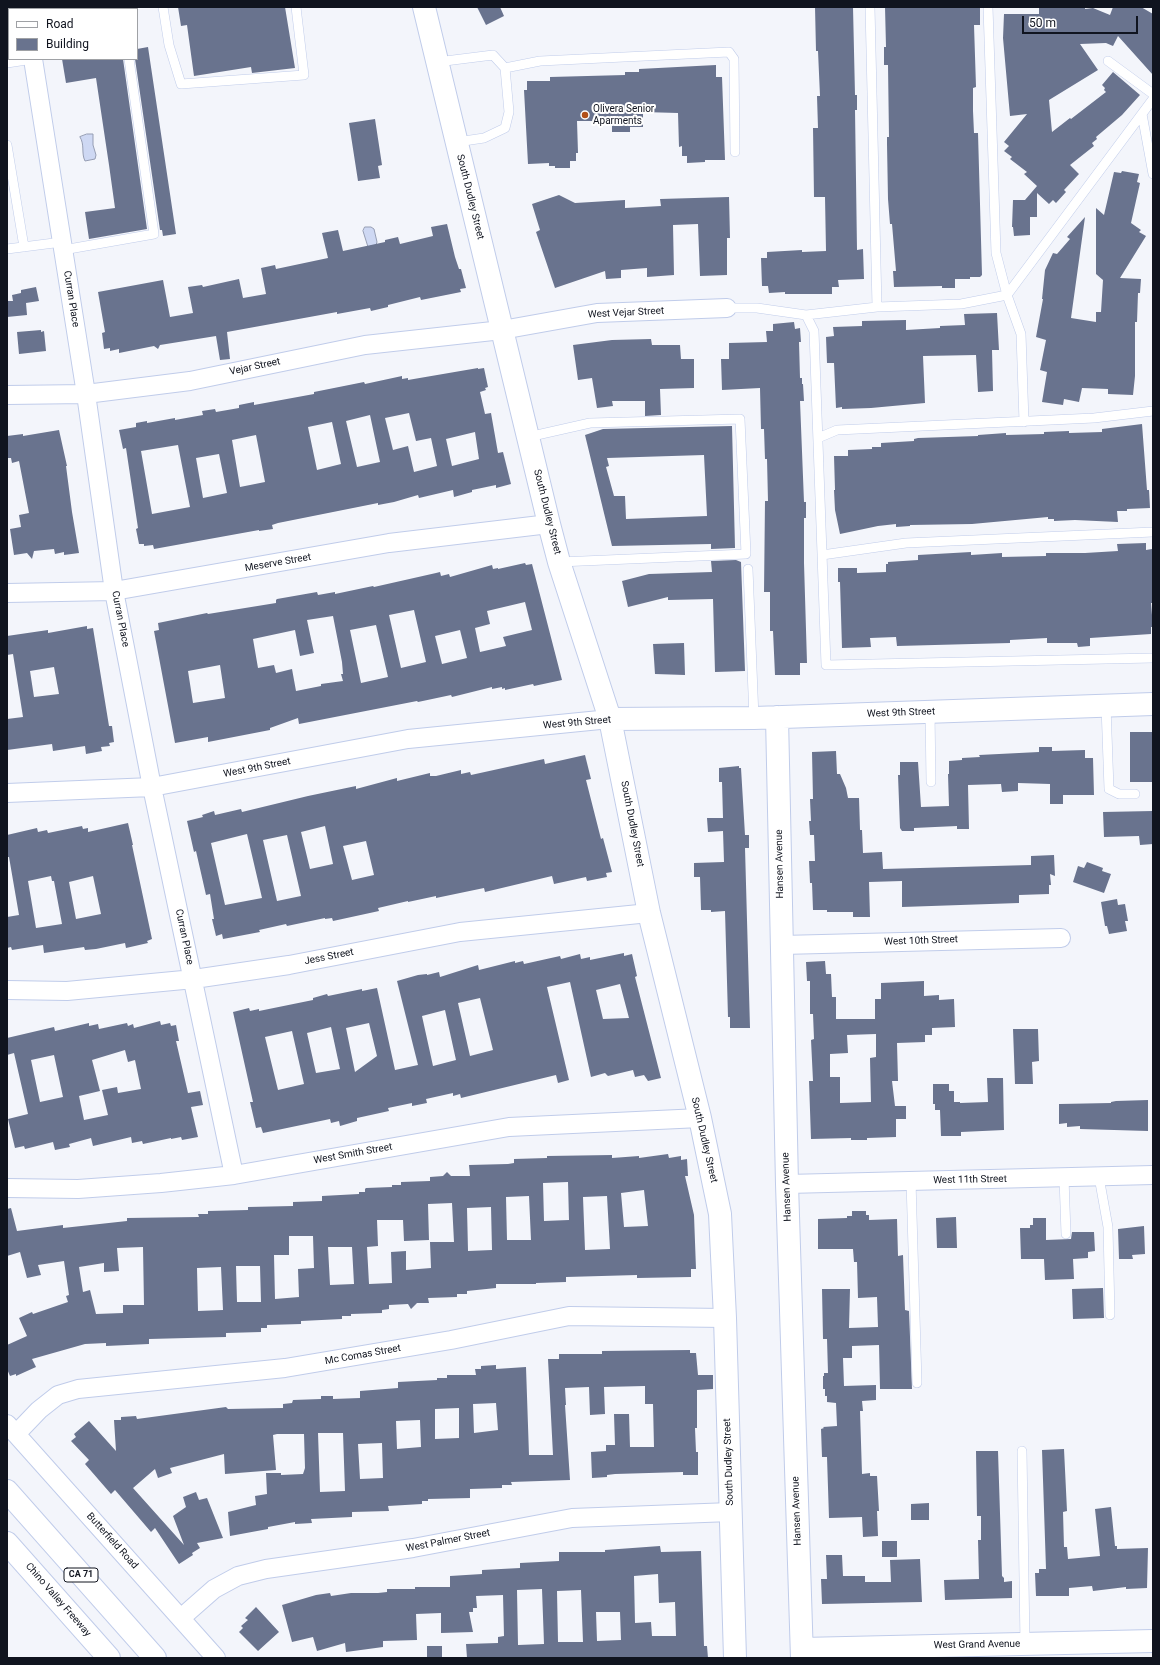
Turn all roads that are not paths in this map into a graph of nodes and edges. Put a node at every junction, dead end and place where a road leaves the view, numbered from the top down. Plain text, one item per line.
1 (163, 7) edge
2 (296, 7) edge
3 (424, 7) edge
4 (870, 7) edge
5 (988, 7) edge
6 (26, 60) edge
7 (33, 60) edge
8 (129, 60) edge
9 (1108, 61) dead end
10 (437, 62) junction
11 (7, 63) edge
12 (505, 68) junction
13 (1153, 94) edge
14 (1153, 99) edge
15 (1142, 114) junction
16 (456, 142) junction
17 (7, 145) edge
18 (735, 152) dead end
19 (1153, 174) edge
20 (63, 246) junction
21 (24, 247) junction
22 (7, 249) edge
23 (1007, 295) junction
24 (877, 307) junction
25 (727, 308) joint
26 (806, 315) junction
27 (502, 330) junction
28 (86, 394) junction
29 (7, 395) edge
30 (1153, 411) edge
31 (1024, 422) junction
32 (528, 437) junction
33 (818, 438) junction
34 (549, 524) junction
35 (1153, 532) edge
36 (822, 556) junction
37 (559, 562) junction
38 (748, 569) dead end
39 (114, 591) junction
40 (7, 593) edge
41 (1153, 658) edge
42 (1153, 704) edge
43 (1106, 706) junction
44 (930, 712) junction
45 (777, 717) junction
46 (754, 718) junction
47 (610, 719) junction
48 (931, 782) dead end
49 (152, 788) junction
50 (7, 793) edge
51 (1135, 794) dead end
52 (649, 913) junction
53 (1061, 938) dead end
54 (782, 945) junction
55 (194, 979) junction
56 (7, 990) edge
57 (700, 1118) junction
58 (234, 1175) junction
59 (1153, 1175) edge
60 (1099, 1177) junction
61 (1064, 1178) junction
62 (911, 1181) junction
63 (787, 1184) junction
64 (7, 1188) edge
65 (1066, 1234) dead end
66 (1110, 1315) dead end
67 (726, 1318) junction
68 (917, 1383) dead end
69 (12, 1429) edge
70 (1022, 1452) dead end
71 (7, 1491) edge
72 (731, 1512) junction
73 (7, 1543) edge
74 (181, 1618) junction
75 (1153, 1642) edge
76 (1025, 1644) junction
77 (802, 1654) edge
78 (109, 1658) edge
79 (155, 1658) edge
80 (216, 1658) edge
81 (735, 1658) edge

1 - 2 lane
3 - 10 main road, South Dudley Street
4 - 24 lane
5 - 23 lane
6 - 11 lane
7 - 20 street, Curran Place
8 - 20 lane
9 - 13 lane
10 - 12 lane
10 - 16 main road, South Dudley Street
12 - 16 lane
12 - 18 lane
14 - 15 lane
15 - 19 lane
15 - 23 lane
16 - 27 main road, South Dudley Street
17 - 21 lane
20 - 21 lane
20 - 28 street, Curran Place
21 - 22 lane
23 - 24 lane
23 - 31 lane
24 - 26 lane
25 - 26 lane
25 - 27 street, West Vejar Street
26 - 33 lane
27 - 28 street, Vejar Street
27 - 32 main road, South Dudley Street
28 - 29 street, Vejar Street
28 - 39 street, Curran Place
30 - 31 lane
31 - 33 lane
32 - 34 main road, South Dudley Street
32 - 37 lane
33 - 36 lane
34 - 37 main road, South Dudley Street
34 - 39 street, Meserve Street
35 - 36 lane
36 - 41 lane
37 - 47 main road, South Dudley Street
38 - 46 lane
39 - 40 street, Meserve Street
39 - 49 street, Curran Place
42 - 43 main road, West 9th Street
43 - 44 main road, West 9th Street
43 - 51 lane
44 - 45 main road, West 9th Street
44 - 48 lane
45 - 46 main road, West 9th Street
45 - 54 main road, Hansen Avenue
46 - 47 main road, West 9th Street
47 - 49 street, West 9th Street
47 - 52 main road, South Dudley Street
49 - 50 street, West 9th Street
49 - 55 street, Curran Place
52 - 55 street, Jess Street
52 - 57 main road, South Dudley Street
53 - 54 street, West 10th Street
54 - 63 main road, Hansen Avenue
55 - 56 street, Jess Street
55 - 58 street, Curran Place
57 - 58 street, West Smith Street
57 - 67 main road, South Dudley Street
58 - 64 street, West Smith Street
59 - 60 street, West 11th Street
60 - 61 street, West 11th Street
60 - 66 lane
61 - 62 street, West 11th Street
61 - 65 lane
62 - 63 street, West 11th Street
62 - 68 lane
63 - 77 main road, Hansen Avenue
67 - 69 street, Mc Comas Street
67 - 72 main road, South Dudley Street
69 - 74 street, Butterfield Road
70 - 76 lane
71 - 79 main road, CA 71
72 - 74 street, West Palmer Street
72 - 81 main road, South Dudley Street
73 - 78 main road, Chino Valley Freeway
74 - 80 street, Butterfield Road
75 - 76 main road, West Grand Avenue
76 - 77 main road, West Grand Avenue

